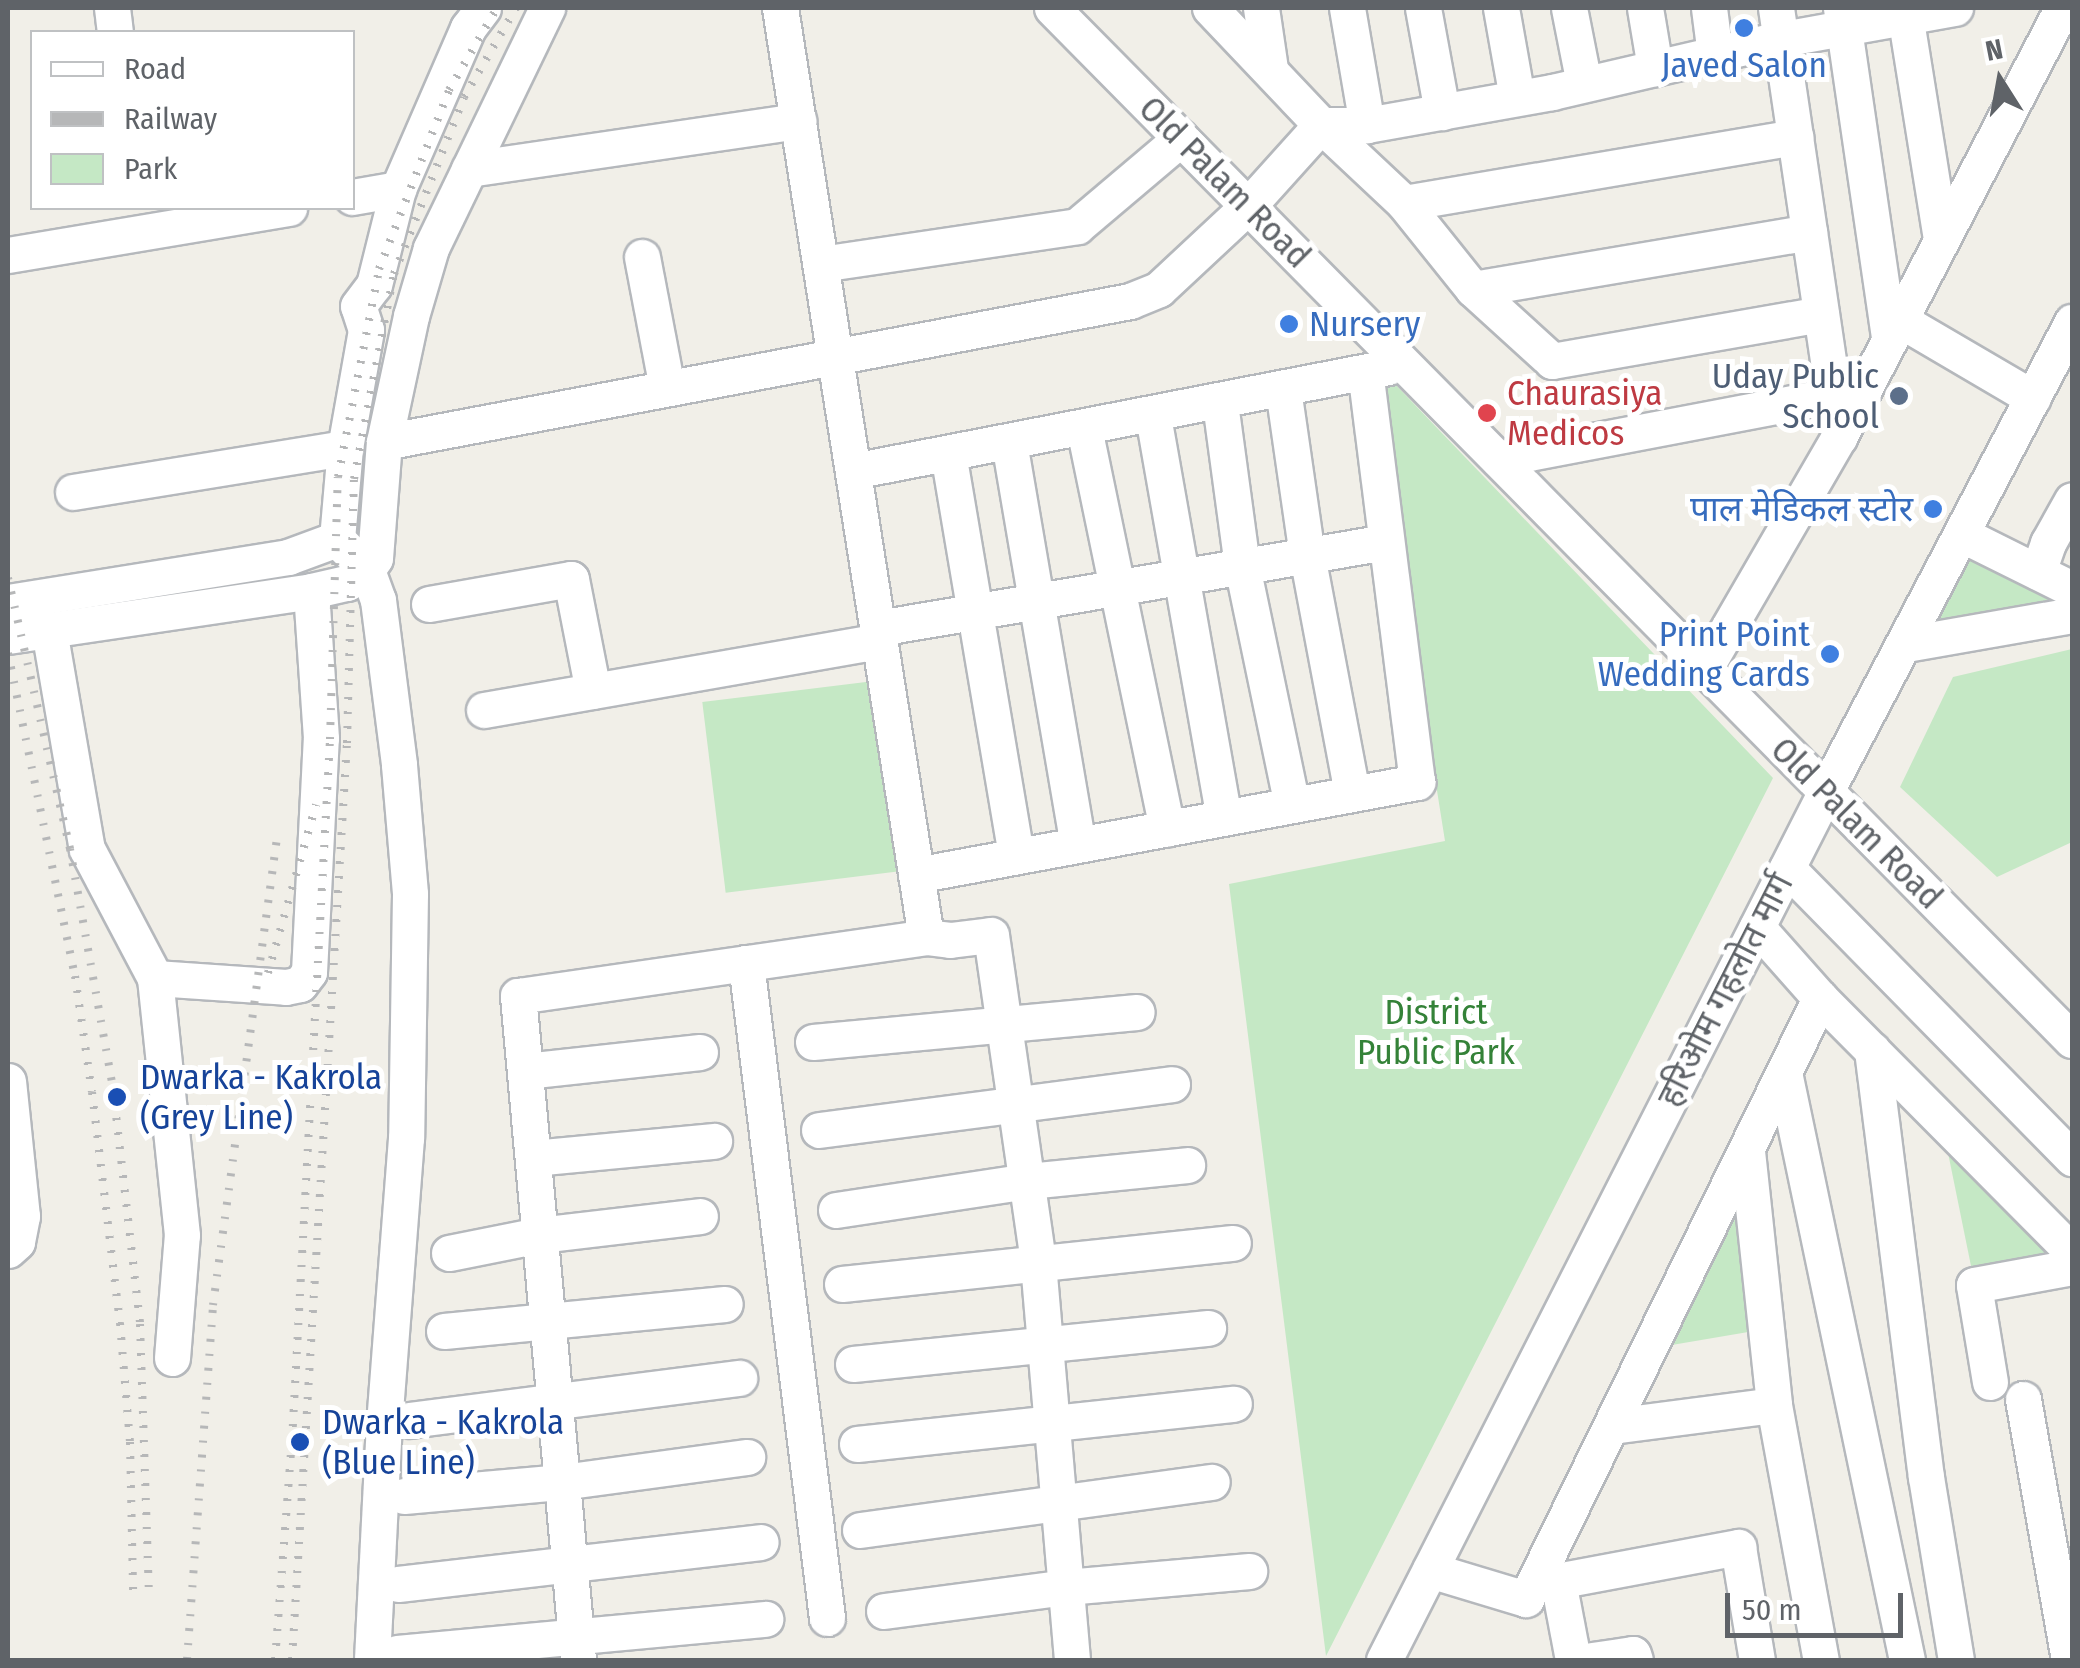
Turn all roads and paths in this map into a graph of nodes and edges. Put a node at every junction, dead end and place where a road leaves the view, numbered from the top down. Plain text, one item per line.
1 (483, 8) edge
2 (547, 8) edge
3 (780, 8) edge
4 (1052, 8) edge
5 (1210, 8) edge
6 (1261, 8) edge
7 (1347, 8) edge
8 (1423, 8) edge
9 (1501, 8) edge
10 (1568, 8) edge
11 (1646, 8) edge
12 (1709, 8) edge
13 (1955, 8) edge
14 (2062, 8) edge
15 (1905, 12) edge
16 (1842, 17) edge
17 (1778, 24) edge
18 (1714, 54) junction
19 (1656, 68) junction
20 (1270, 70) junction
21 (1584, 84) junction
22 (1517, 98) junction
23 (1442, 112) junction
24 (799, 121) junction
25 (1367, 125) junction
26 (1321, 126) junction
27 (1795, 137) junction
28 (1181, 138) junction
29 (469, 169) junction
30 (398, 189) junction
31 (355, 196) edge
32 (1404, 203) junction
33 (1248, 206) junction
34 (263, 210) edge
35 (140, 220) edge
36 (1809, 232) junction
37 (1941, 239) junction
38 (8, 255) edge
39 (642, 257) dead end
40 (821, 264) junction
41 (1473, 290) junction
42 (1821, 314) junction
43 (2072, 322) edge
44 (1895, 329) junction
45 (836, 356) junction
46 (1404, 363) junction
47 (1365, 372) junction
48 (667, 388) junction
49 (1283, 389) junction
50 (1833, 395) junction
51 (2033, 398) junction
52 (1220, 403) junction
53 (1152, 416) junction
54 (1084, 428) junction
55 (1839, 437) junction
56 (384, 442) junction
57 (1008, 442) junction
58 (345, 448) junction
59 (948, 453) junction
60 (1498, 459) junction
61 (853, 471) junction
62 (73, 492) dead end
63 (2072, 500) edge
64 (1963, 535) junction
65 (337, 539) junction
66 (1386, 542) junction
67 (1307, 555) junction
68 (1242, 566) junction
69 (367, 570) junction
70 (2038, 572) junction
71 (1181, 576) junction
72 (108, 586) junction
73 (1115, 588) junction
74 (2072, 588) edge
75 (311, 591) junction
76 (1037, 601) junction
77 (8, 602) edge
78 (429, 604) dead end
79 (976, 612) junction
80 (2072, 615) edge
81 (114, 621) junction
82 (48, 630) junction
83 (879, 635) junction
84 (8, 636) edge
85 (1906, 644) junction
86 (1704, 668) junction
87 (593, 691) junction
88 (484, 710) dead end
89 (1826, 791) junction
90 (1352, 794) junction
91 (1292, 805) junction
92 (1224, 818) junction
93 (1167, 828) junction
94 (1078, 844) junction
95 (1016, 856) junction
96 (1787, 868) junction
97 (916, 874) junction
98 (1757, 926) junction
99 (926, 937) junction
100 (746, 963) junction
101 (155, 978) junction
102 (1820, 998) junction
103 (1137, 1012) dead end
104 (1002, 1028) junction
105 (2072, 1040) edge
106 (813, 1042) dead end
107 (1872, 1050) junction
108 (700, 1052) dead end
109 (525, 1071) junction
110 (1784, 1072) junction
111 (8, 1080) edge
112 (1172, 1084) dead end
113 (1017, 1107) junction
114 (819, 1130) dead end
115 (714, 1141) dead end
116 (1747, 1150) junction
117 (532, 1158) junction
118 (2072, 1158) edge
119 (1187, 1165) dead end
120 (1028, 1181) junction
121 (836, 1210) dead end
122 (700, 1216) dead end
123 (540, 1235) junction
124 (1234, 1244) dead end
125 (8, 1250) edge
126 (2072, 1252) edge
127 (449, 1253) dead end
128 (1038, 1264) junction
129 (2072, 1268) edge
130 (842, 1284) dead end
131 (725, 1304) dead end
132 (547, 1323) junction
133 (1208, 1328) dead end
134 (444, 1331) dead end
135 (1045, 1342) junction
136 (172, 1358) dead end
137 (853, 1364) dead end
138 (739, 1378) dead end
139 (1990, 1382) dead end
140 (2024, 1399) dead end
141 (554, 1402) junction
142 (1234, 1404) dead end
143 (1774, 1406) junction
144 (410, 1420) dead end
145 (1054, 1423) junction
146 (1612, 1426) junction
147 (857, 1444) dead end
148 (747, 1457) dead end
149 (562, 1482) junction
150 (1212, 1482) dead end
151 (404, 1496) dead end
152 (1060, 1500) junction
153 (860, 1530) dead end
154 (761, 1542) dead end
155 (569, 1565) junction
156 (1249, 1570) dead end
157 (1430, 1570) junction
158 (1546, 1583) junction
159 (398, 1584) dead end
160 (1066, 1587) junction
161 (884, 1611) dead end
162 (827, 1618) dead end
163 (764, 1619) dead end
164 (577, 1650) edge
165 (384, 1657) edge
166 (1072, 1660) edge
167 (1384, 1660) edge
168 (1573, 1660) edge
169 (1592, 1660) edge
170 (1634, 1660) edge
171 (1757, 1660) edge
172 (1821, 1660) edge
173 (1907, 1660) edge
174 (1956, 1660) edge
175 (2069, 1660) edge

1 - 30 street
2 - 29 street
3 - 24 street
4 - 28 street, Old Palam Road
5 - 20 street
6 - 20 street
7 - 25 street
8 - 23 street
9 - 22 street
10 - 21 street
11 - 19 street
12 - 18 street
13 - 15 street
14 - 37 street
15 - 16 street
15 - 37 street
16 - 17 street
16 - 44 street
17 - 18 street
17 - 27 street
18 - 19 street
19 - 21 street
20 - 26 street
21 - 22 street
22 - 23 street
23 - 25 street
24 - 29 street
24 - 40 street
25 - 26 street
26 - 32 street
26 - 33 street
27 - 32 street
27 - 36 street
28 - 33 street, Old Palam Road
28 - 40 street
29 - 56 street
30 - 31 street
30 - 58 street
32 - 41 street
33 - 45 street
33 - 46 street, Old Palam Road
34 - 35 street
35 - 38 street
36 - 41 street
36 - 42 street
37 - 44 street
39 - 48 street
40 - 45 street
41 - 42 street
42 - 50 street
43 - 51 street, हरिओम गहलोत मार्ग
44 - 51 street
44 - 55 street
45 - 48 street
45 - 61 street
46 - 47 street
46 - 60 street, Old Palam Road
47 - 49 street
47 - 66 street
48 - 56 street
49 - 52 street
49 - 67 street
50 - 55 street
50 - 60 street
51 - 64 street, हरिओम गहलोत मार्ग
52 - 53 street
52 - 68 street
53 - 54 street
53 - 71 street
54 - 57 street
54 - 73 street
55 - 86 street
56 - 69 street
57 - 59 street
57 - 76 street
58 - 62 street
58 - 65 street
59 - 61 street
59 - 79 street
60 - 86 street, Old Palam Road
61 - 83 street
63 - 70 street
64 - 70 street
64 - 85 street, हरिओम गहलोत मार्ग
65 - 69 street
65 - 72 street
66 - 67 street
66 - 90 street
67 - 68 street
67 - 90 street
68 - 71 street
68 - 91 street
69 - 75 street
69 - 165 street
70 - 74 street
71 - 73 street
71 - 92 street
72 - 77 street
72 - 81 street
73 - 76 street
73 - 93 street
75 - 81 street
75 - 101 street
76 - 79 street
76 - 94 street
78 - 87 street
79 - 83 street
79 - 95 street
80 - 85 street
81 - 82 street
82 - 84 street
82 - 101 street
83 - 87 street
83 - 97 street
85 - 89 street, हरिओम गहलोत मार्ग
86 - 89 street, Old Palam Road
87 - 88 street
89 - 96 street, हरिओम गहलोत मार्ग
89 - 105 street, Old Palam Road
90 - 91 street
91 - 92 street
92 - 93 street
93 - 94 street
94 - 95 street
95 - 97 street
96 - 98 street, हरिओम गहलोत मार्ग
96 - 118 street
97 - 99 street
98 - 102 street
98 - 157 street, हरिओम गहलोत मार्ग
99 - 100 street
99 - 104 street
100 - 109 street
100 - 162 street
101 - 136 street
102 - 107 street
102 - 110 street
103 - 104 street
104 - 106 street
104 - 113 street
107 - 126 street
107 - 174 street
108 - 109 street
109 - 117 street
110 - 116 street
110 - 173 street
111 - 125 street
112 - 113 street
113 - 114 street
113 - 120 street
115 - 117 street
116 - 143 street
116 - 146 street
117 - 123 street
119 - 120 street
120 - 121 street
120 - 128 street
122 - 123 street
123 - 127 street
123 - 132 street
124 - 128 street
128 - 130 street
128 - 135 street
129 - 139 street
131 - 132 street
132 - 134 street
132 - 141 street
133 - 135 street
135 - 137 street
135 - 145 street
138 - 141 street
140 - 175 street
141 - 144 street
141 - 149 street
142 - 145 street
143 - 146 street
143 - 172 street
145 - 147 street
145 - 152 street
146 - 158 street
148 - 149 street
149 - 151 street
149 - 155 street
150 - 152 street
152 - 153 street
152 - 160 street
154 - 155 street
155 - 159 street
155 - 164 street
156 - 160 street
157 - 158 street
157 - 167 street, हरिओम गहलोत मार्ग
158 - 168 street
158 - 171 street
160 - 161 street
160 - 166 street
163 - 164 street
164 - 165 street
169 - 170 street

